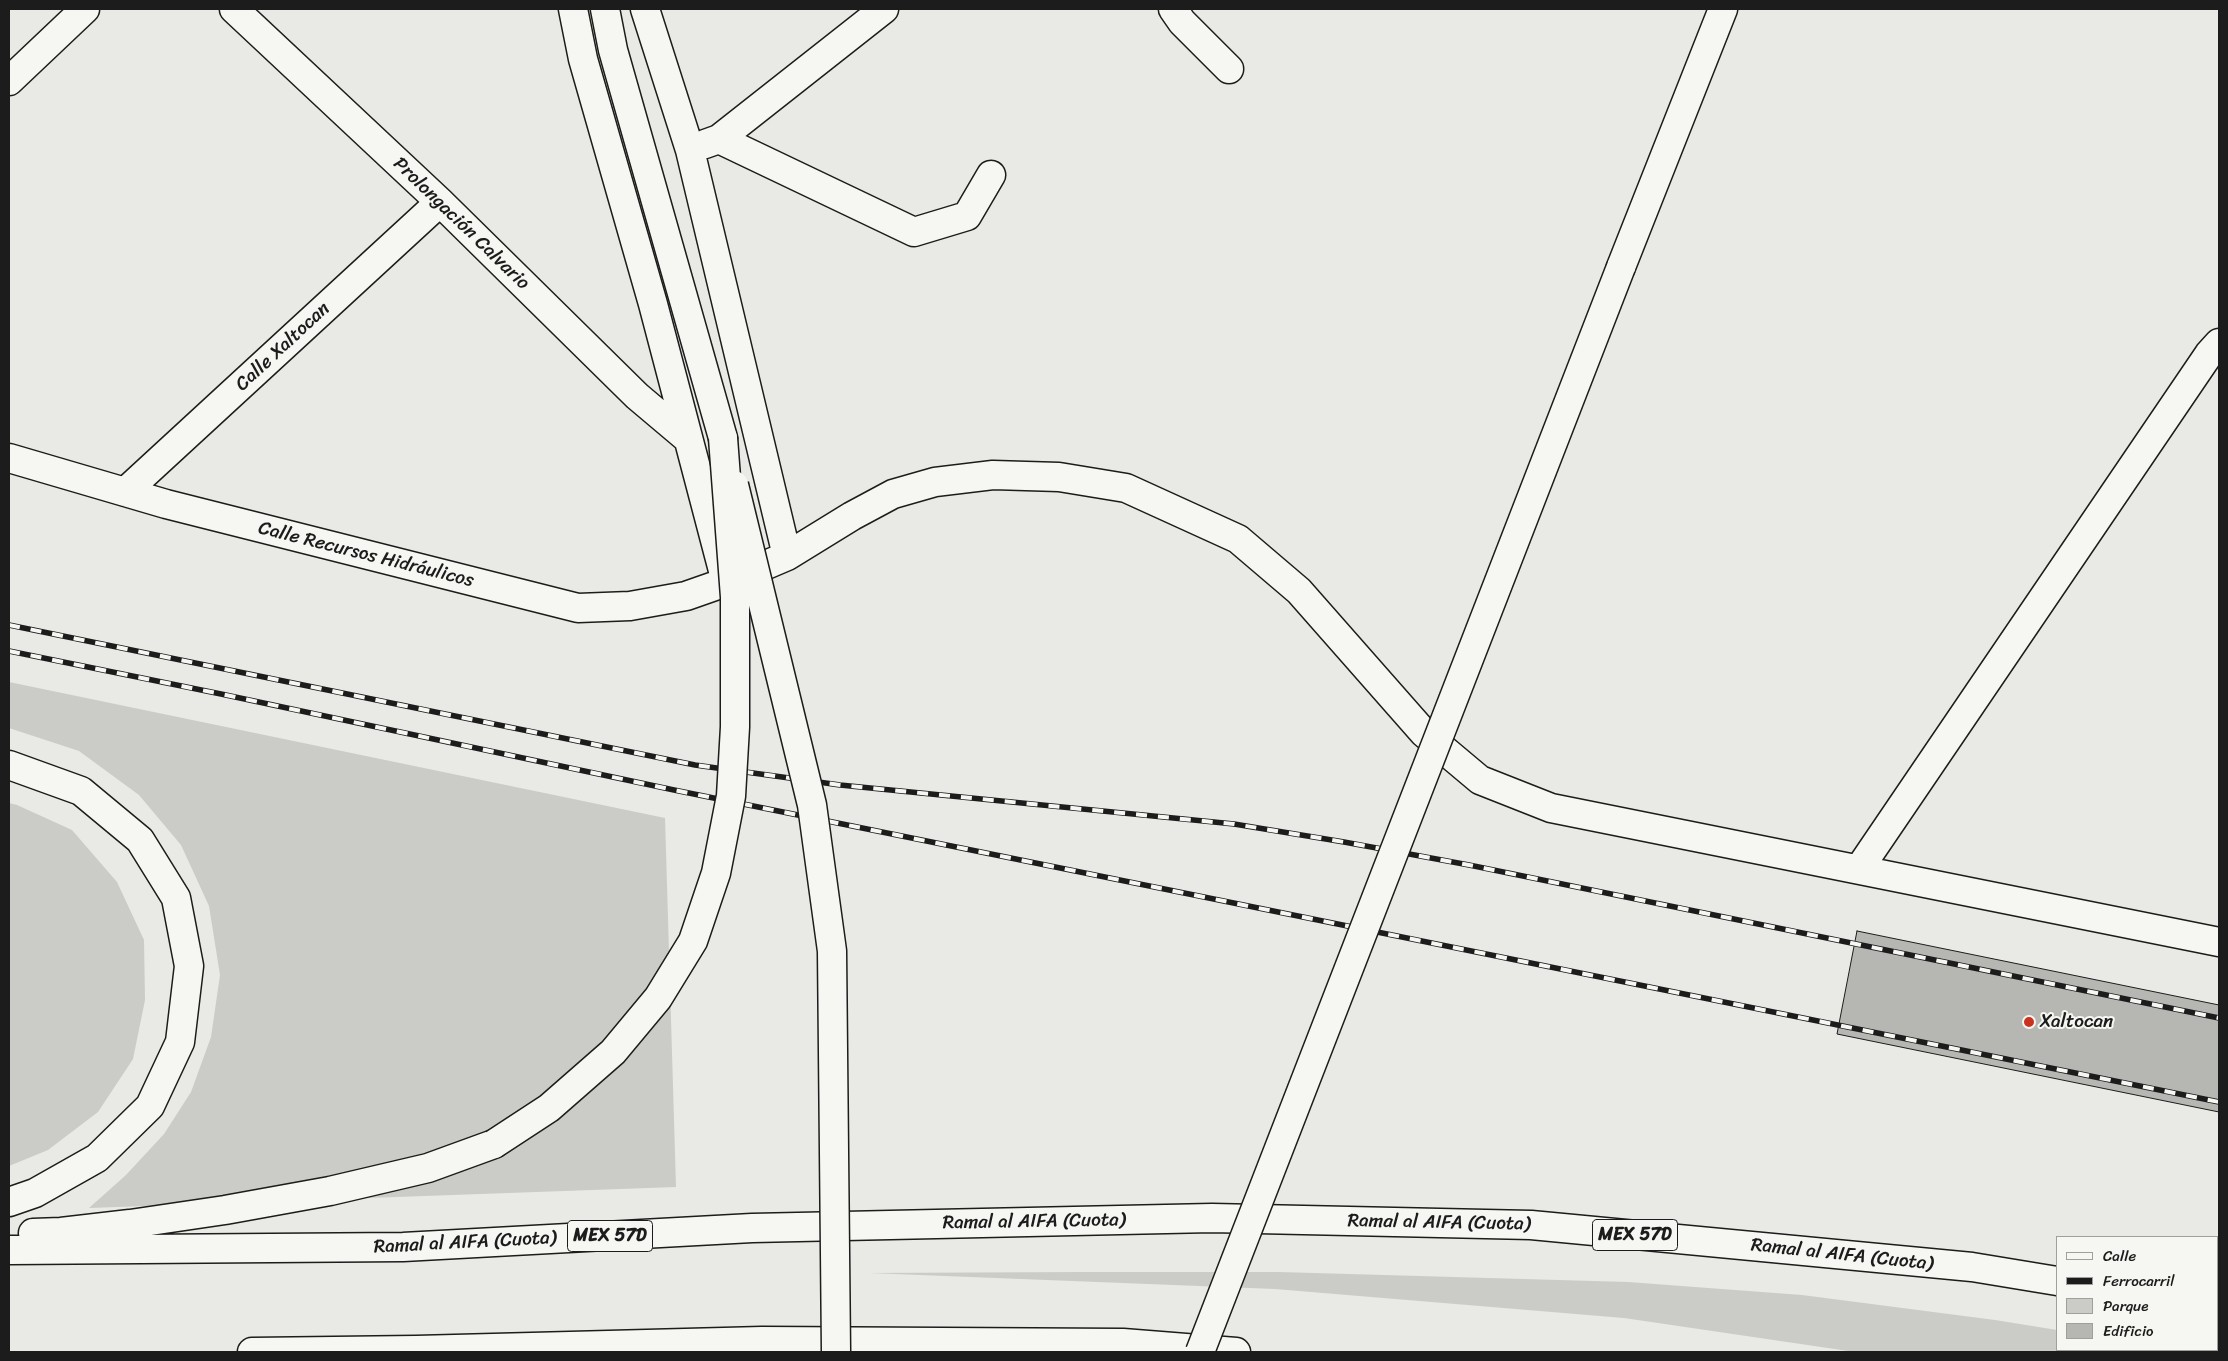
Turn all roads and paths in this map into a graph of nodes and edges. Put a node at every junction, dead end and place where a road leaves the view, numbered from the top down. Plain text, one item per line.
1 (85, 9) edge
2 (234, 9) edge
3 (573, 9) edge
4 (605, 9) edge
5 (645, 9) edge
6 (884, 9) edge
7 (1173, 9) edge
8 (1723, 9) edge
9 (1229, 69) dead end
10 (9, 81) edge
11 (718, 138) junction
12 (690, 150) junction
13 (991, 174) dead end
14 (440, 202) junction
15 (2219, 343) edge
16 (723, 438) junction
17 (688, 439) junction
18 (9, 458) edge
19 (125, 492) junction
20 (787, 556) junction
21 (726, 582) junction
22 (9, 764) edge
23 (1859, 870) junction
24 (2219, 942) edge
25 (9, 1202) edge
26 (9, 1234) edge
27 (9, 1250) edge
28 (2056, 1281) edge
29 (252, 1352) edge
30 (836, 1352) edge
31 (1200, 1352) edge
32 (1236, 1352) edge

1 - 10 main road
2 - 14 main road, Prolongación Calvario
3 - 17 main road
4 - 16 main road
5 - 12 main road
6 - 11 main road
7 - 9 main road
8 - 31 main road, bridge
11 - 12 main road
11 - 13 main road
12 - 20 main road
14 - 17 main road, Prolongación Calvario
14 - 19 main road, Calle Xaltocan
15 - 23 main road
16 - 26 main road, bridge
16 - 30 main road, bridge
17 - 21 main road
18 - 19 main road, Calle Recursos Hidráulicos
19 - 21 main road, Calle Recursos Hidráulicos
20 - 21 main road, Calle Recursos Hidráulicos
20 - 23 main road, Calle Recursos Hidráulicos
22 - 25 main road
23 - 24 main road, Calle Recursos Hidráulicos
27 - 28 main road, Ramal al AIFA (Cuota) / MEX 57D
29 - 32 main road

